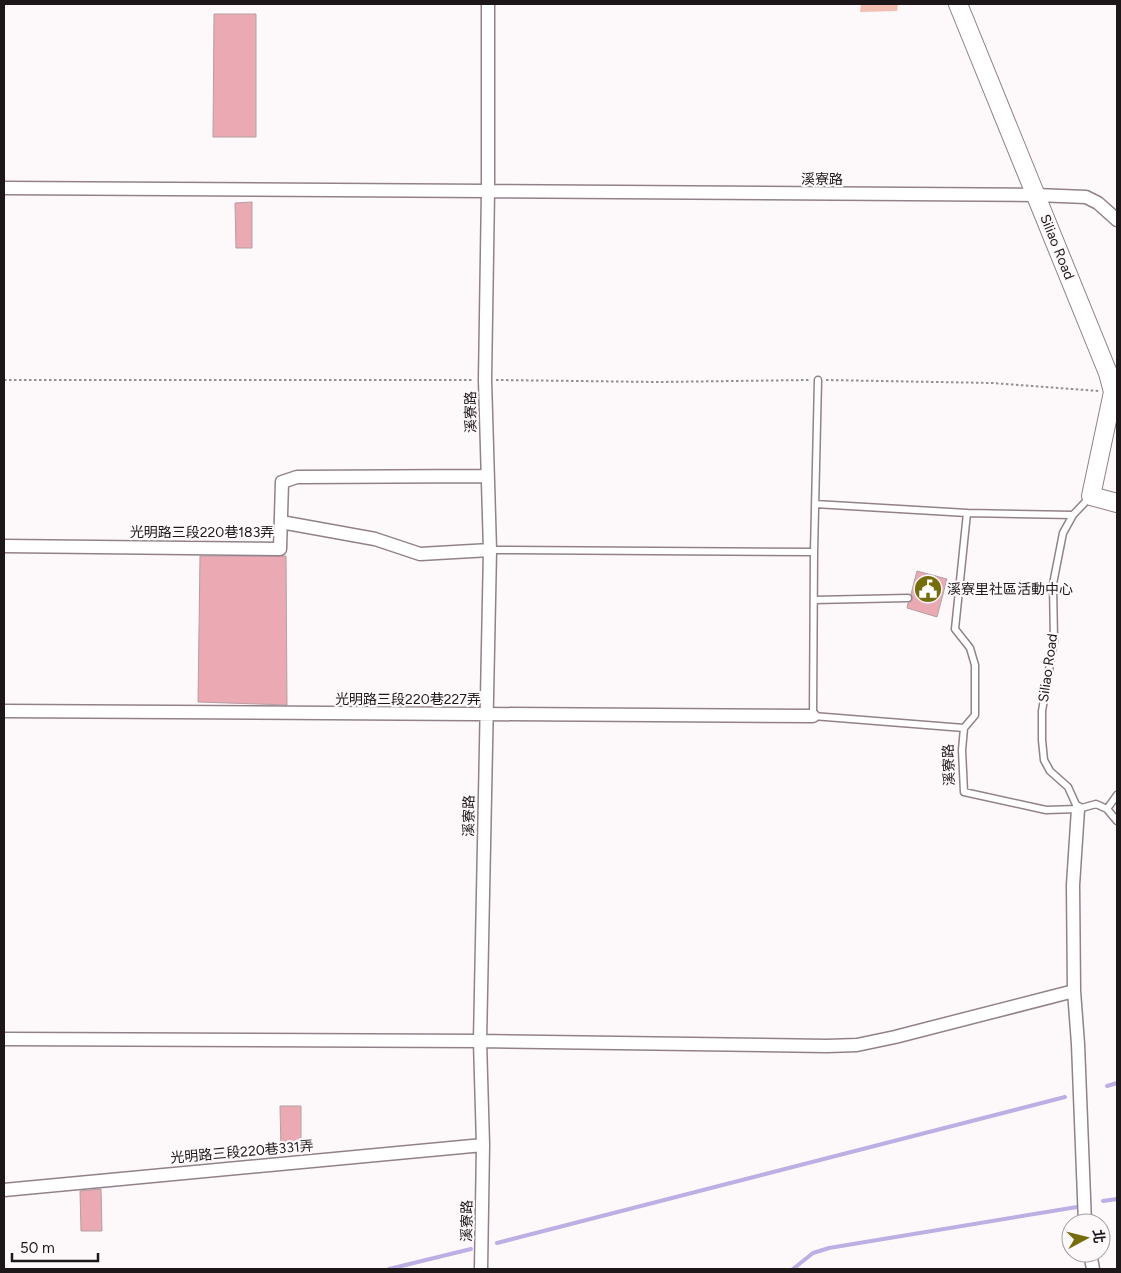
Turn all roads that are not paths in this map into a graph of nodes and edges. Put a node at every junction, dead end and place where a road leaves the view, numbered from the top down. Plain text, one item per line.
1 (488, 4) edge
2 (958, 4) edge
3 (4, 188) edge
4 (488, 191) junction
5 (1036, 195) junction
6 (1117, 220) edge
7 (818, 380) road end
8 (1115, 392) edge
9 (487, 476) junction
10 (1091, 496) junction
11 (1117, 503) edge
12 (815, 504) junction
13 (966, 513) junction
14 (1073, 515) junction
15 (281, 522) junction
16 (4, 546) edge
17 (490, 550) junction
18 (814, 552) junction
19 (908, 598) dead end
20 (814, 600) junction
21 (4, 711) edge
22 (486, 714) junction
23 (813, 716) junction
24 (964, 728) junction
25 (1117, 795) edge
26 (1078, 809) junction
27 (1106, 809) junction
28 (1117, 821) edge
29 (1074, 991) junction
30 (4, 1039) edge
31 (480, 1041) junction
32 (484, 1145) junction
33 (4, 1190) edge
34 (1084, 1213) edge
35 (481, 1269) edge

1 - 4 street
2 - 5 street, Siliao Road
3 - 4 street
4 - 5 street, 溪寮路
4 - 9 street, 溪寮路
5 - 6 street, 溪寮路
5 - 8 street, Siliao Road
7 - 12 lane
8 - 10 street, Siliao Road
9 - 15 street, 光明路三段220巷183弄
9 - 17 street, 溪寮路
10 - 11 street
10 - 14 lane, Siliao Road
12 - 13 lane
12 - 18 lane
13 - 14 lane
13 - 24 lane, 溪寮路
14 - 26 lane, Siliao Road
15 - 16 street, 光明路三段220巷183弄
15 - 17 street
17 - 18 lane
17 - 22 street, 溪寮路
18 - 20 lane
19 - 20 lane
20 - 23 lane
21 - 22 street, 光明路三段220巷227弄
22 - 23 street, 光明路三段220巷227弄
22 - 31 street, 溪寮路
23 - 24 lane
24 - 26 lane, 溪寮路
25 - 27 lane
26 - 27 lane, 溪寮路
26 - 29 street
27 - 28 lane
29 - 31 street
29 - 34 street
30 - 31 street
31 - 32 street, 溪寮路
32 - 33 street, 光明路三段220巷331弄
32 - 35 street, 溪寮路

